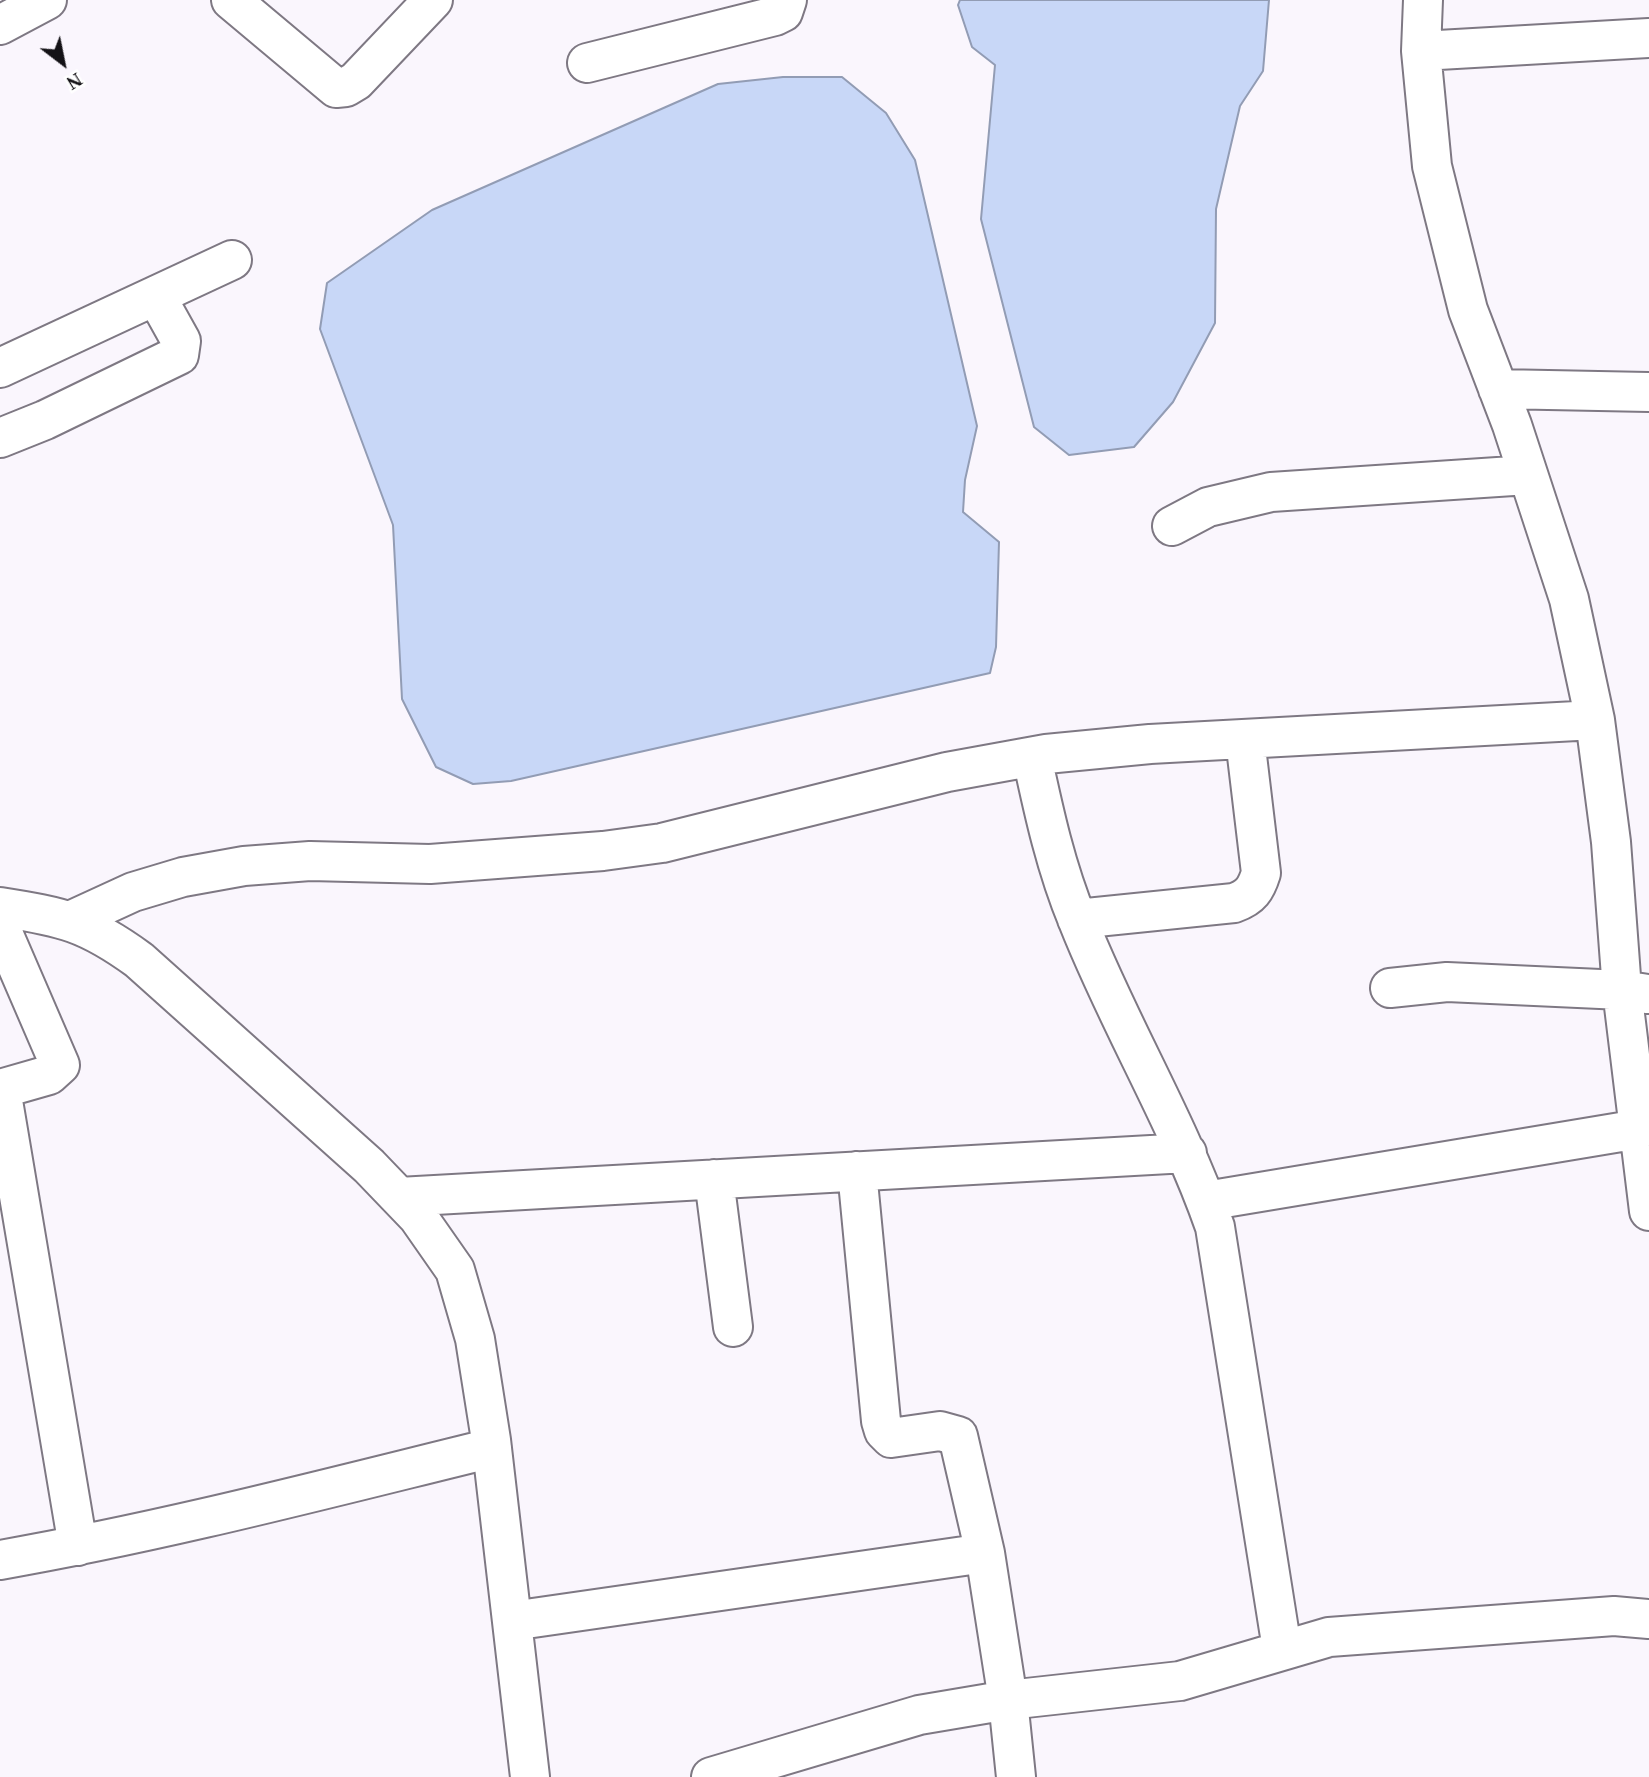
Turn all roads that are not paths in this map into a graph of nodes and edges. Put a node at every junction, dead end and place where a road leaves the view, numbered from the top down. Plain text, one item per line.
1 (47, 0) edge
2 (231, 0) edge
3 (433, 0) edge
4 (788, 0) edge
5 (1423, 0) edge
6 (0, 25) edge
7 (1649, 37) edge
8 (1421, 51) junction
9 (587, 62) dead end
10 (232, 260) dead end
11 (156, 296) junction
12 (0, 368) edge
13 (1498, 389) junction
14 (1649, 392) edge
15 (0, 438) edge
16 (1528, 475) junction
17 (1172, 526) dead end
18 (1595, 720) junction
19 (1245, 739) junction
20 (1032, 757) junction
21 (0, 907) edge
22 (1077, 919) junction
23 (72, 920) junction
24 (0, 926) edge
25 (1390, 988) dead end
26 (1635, 992) edge
27 (1, 1089) edge
28 (1639, 1129) junction
29 (1187, 1153) junction
30 (857, 1171) junction
31 (714, 1179) junction
32 (399, 1197) junction
33 (1206, 1201) junction
34 (1649, 1211) edge
35 (733, 1327) dead end
36 (492, 1448) junction
37 (78, 1546) junction
38 (985, 1553) junction
39 (0, 1560) edge
40 (1649, 1619) edge
41 (512, 1621) junction
42 (1282, 1649) junction
43 (1008, 1700) junction
44 (530, 1777) edge
45 (711, 1777) edge
46 (1016, 1777) edge

1 - 6 street
2 - 3 street
4 - 9 street
5 - 8 street
7 - 8 street
8 - 13 street
10 - 11 street
11 - 12 street
11 - 15 street
13 - 14 street
13 - 16 street
16 - 17 street
16 - 18 street
18 - 19 street
18 - 26 street
19 - 20 street
19 - 22 street
20 - 22 street
20 - 23 street
21 - 23 street
22 - 29 street
23 - 32 street
24 - 27 street
25 - 26 street
26 - 28 street
27 - 37 street
28 - 33 street
28 - 34 street
29 - 30 street
29 - 33 street
30 - 31 street
30 - 38 street
31 - 32 street
31 - 35 street
32 - 36 street
33 - 42 street
36 - 37 street
36 - 41 street
37 - 39 street
38 - 41 street
38 - 43 street
40 - 42 street
41 - 44 street
42 - 43 street
43 - 45 street
43 - 46 street

